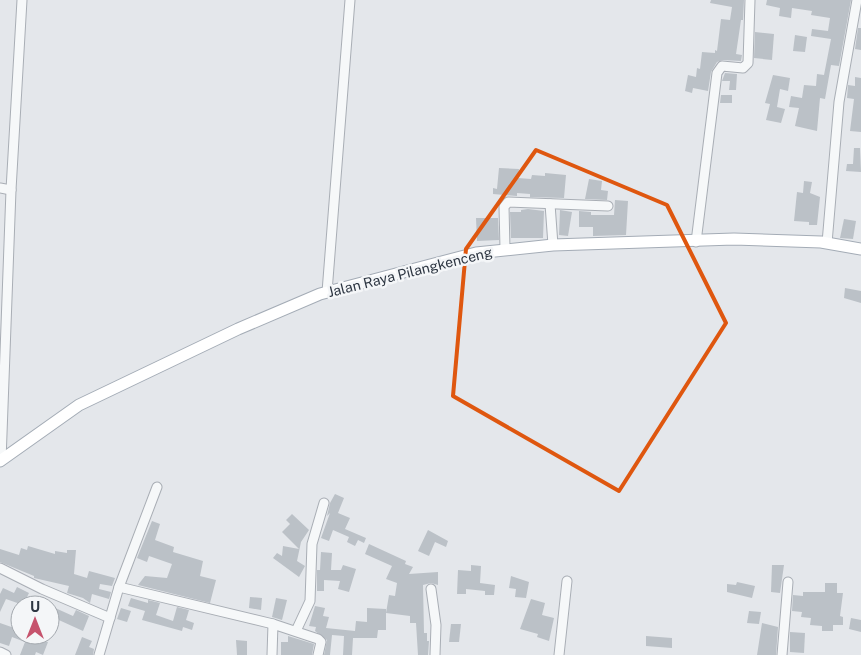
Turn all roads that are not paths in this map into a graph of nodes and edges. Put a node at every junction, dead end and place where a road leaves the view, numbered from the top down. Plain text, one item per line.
1 (22, 0) edge
2 (350, 0) edge
3 (750, 0) edge
4 (857, 0) edge
5 (0, 188) edge
6 (11, 190) junction
7 (550, 204) junction
8 (608, 206) dead end
9 (696, 242) junction
10 (827, 243) junction
11 (553, 245) junction
12 (505, 249) junction
13 (861, 249) edge
14 (326, 292) junction
15 (0, 461) edge
16 (157, 487) dead end
17 (324, 503) dead end
18 (0, 568) edge
19 (566, 581) dead end
20 (788, 582) dead end
21 (118, 587) junction
22 (431, 589) dead end
23 (110, 618) junction
24 (273, 624) junction
25 (296, 631) junction
26 (0, 652) edge
27 (6, 655) edge
28 (99, 655) edge
29 (272, 655) edge
30 (318, 655) edge
31 (435, 655) edge
32 (560, 655) edge
33 (782, 655) edge

1 - 6 street
2 - 14 street
3 - 9 street
4 - 10 street
5 - 6 street
6 - 15 street
7 - 8 street
7 - 11 street
7 - 12 street
9 - 10 main road, Jalan Raya Pilangkenceng
9 - 11 main road, Jalan Raya Pilangkenceng
10 - 13 main road, Jalan Raya Pilangkenceng
11 - 12 main road, Jalan Raya Pilangkenceng
12 - 14 main road, Jalan Raya Pilangkenceng
14 - 15 main road, Jalan Raya Pilangkenceng
16 - 21 street
17 - 25 street
18 - 23 street
19 - 32 street
20 - 33 street
21 - 23 street
21 - 24 street
22 - 31 street
23 - 28 street
24 - 25 street
24 - 29 street
25 - 30 street
26 - 27 street

